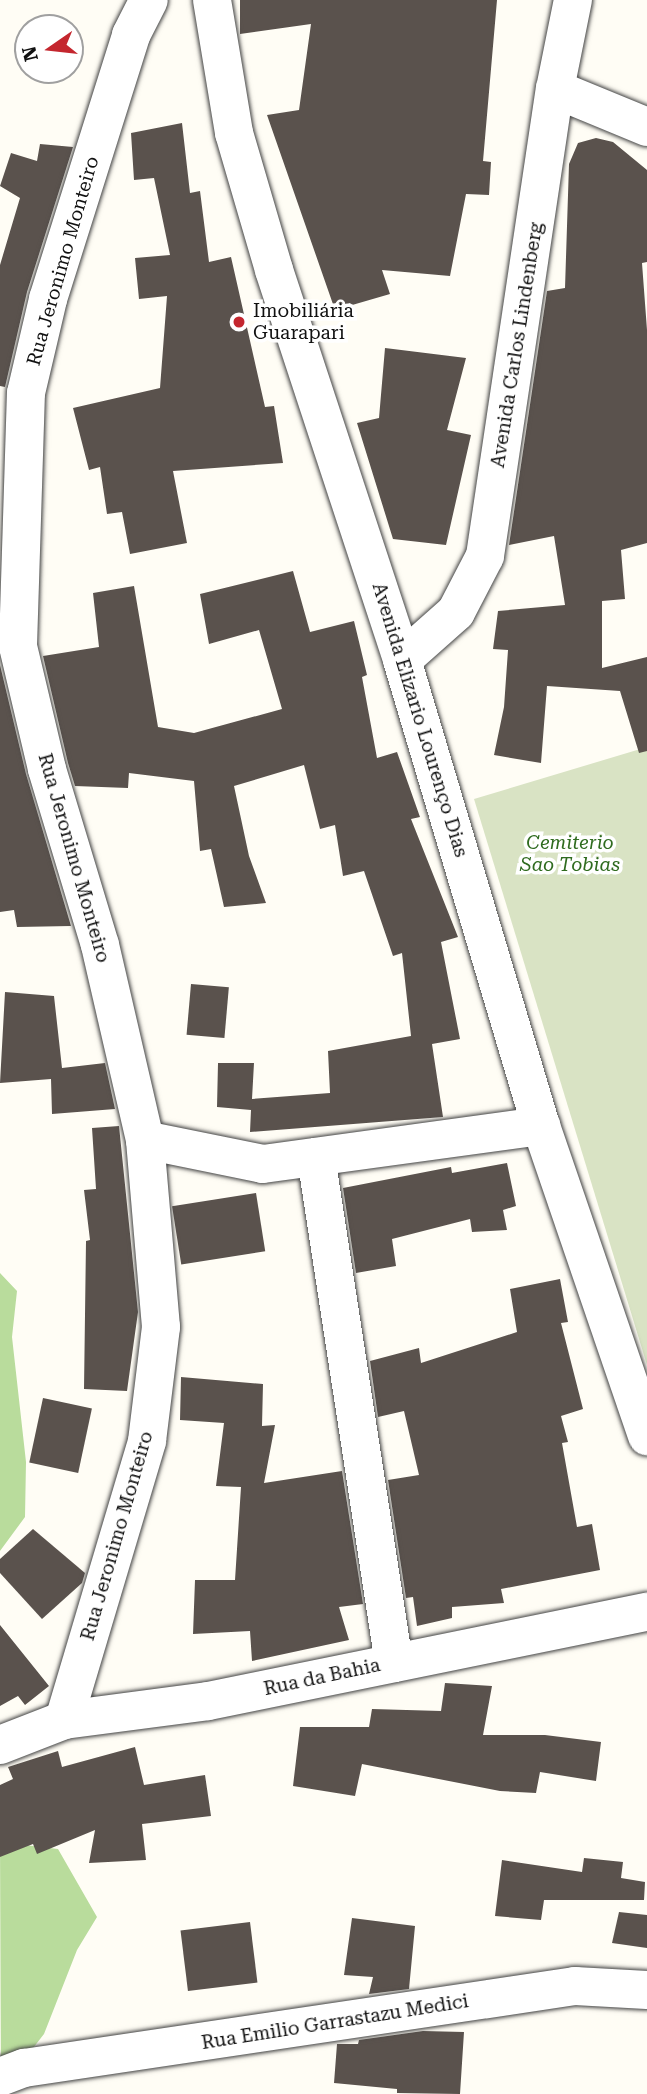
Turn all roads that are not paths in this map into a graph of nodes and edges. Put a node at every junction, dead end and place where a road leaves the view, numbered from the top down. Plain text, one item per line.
1 (149, 0) edge
2 (212, 0) edge
3 (573, 0) edge
4 (555, 89) junction
5 (647, 127) edge
6 (402, 660) junction
7 (541, 1126) junction
8 (145, 1140) junction
9 (316, 1157) junction
10 (647, 1436) edge
11 (647, 1612) edge
12 (394, 1662) junction
13 (64, 1720) junction
14 (0, 1745) edge
15 (647, 1990) edge
16 (8, 2069) edge

1 - 8 street, Rua Jeronimo Monteiro
2 - 6 street, Avenida Elizario Lourenço Dias
3 - 4 street, Avenida Carlos Lindenberg
4 - 5 street
4 - 6 street, Avenida Carlos Lindenberg
6 - 7 street, Avenida Elizario Lourenço Dias
7 - 9 street
7 - 10 street, Avenida Elizario Lourenço Dias
8 - 9 street
8 - 13 street, Rua Jeronimo Monteiro
9 - 12 street
11 - 12 street, Rua da Bahia
12 - 13 street, Rua da Bahia
13 - 14 street, Rua da Bahia
15 - 16 street, Rua Emilio Garrastazu Medici

